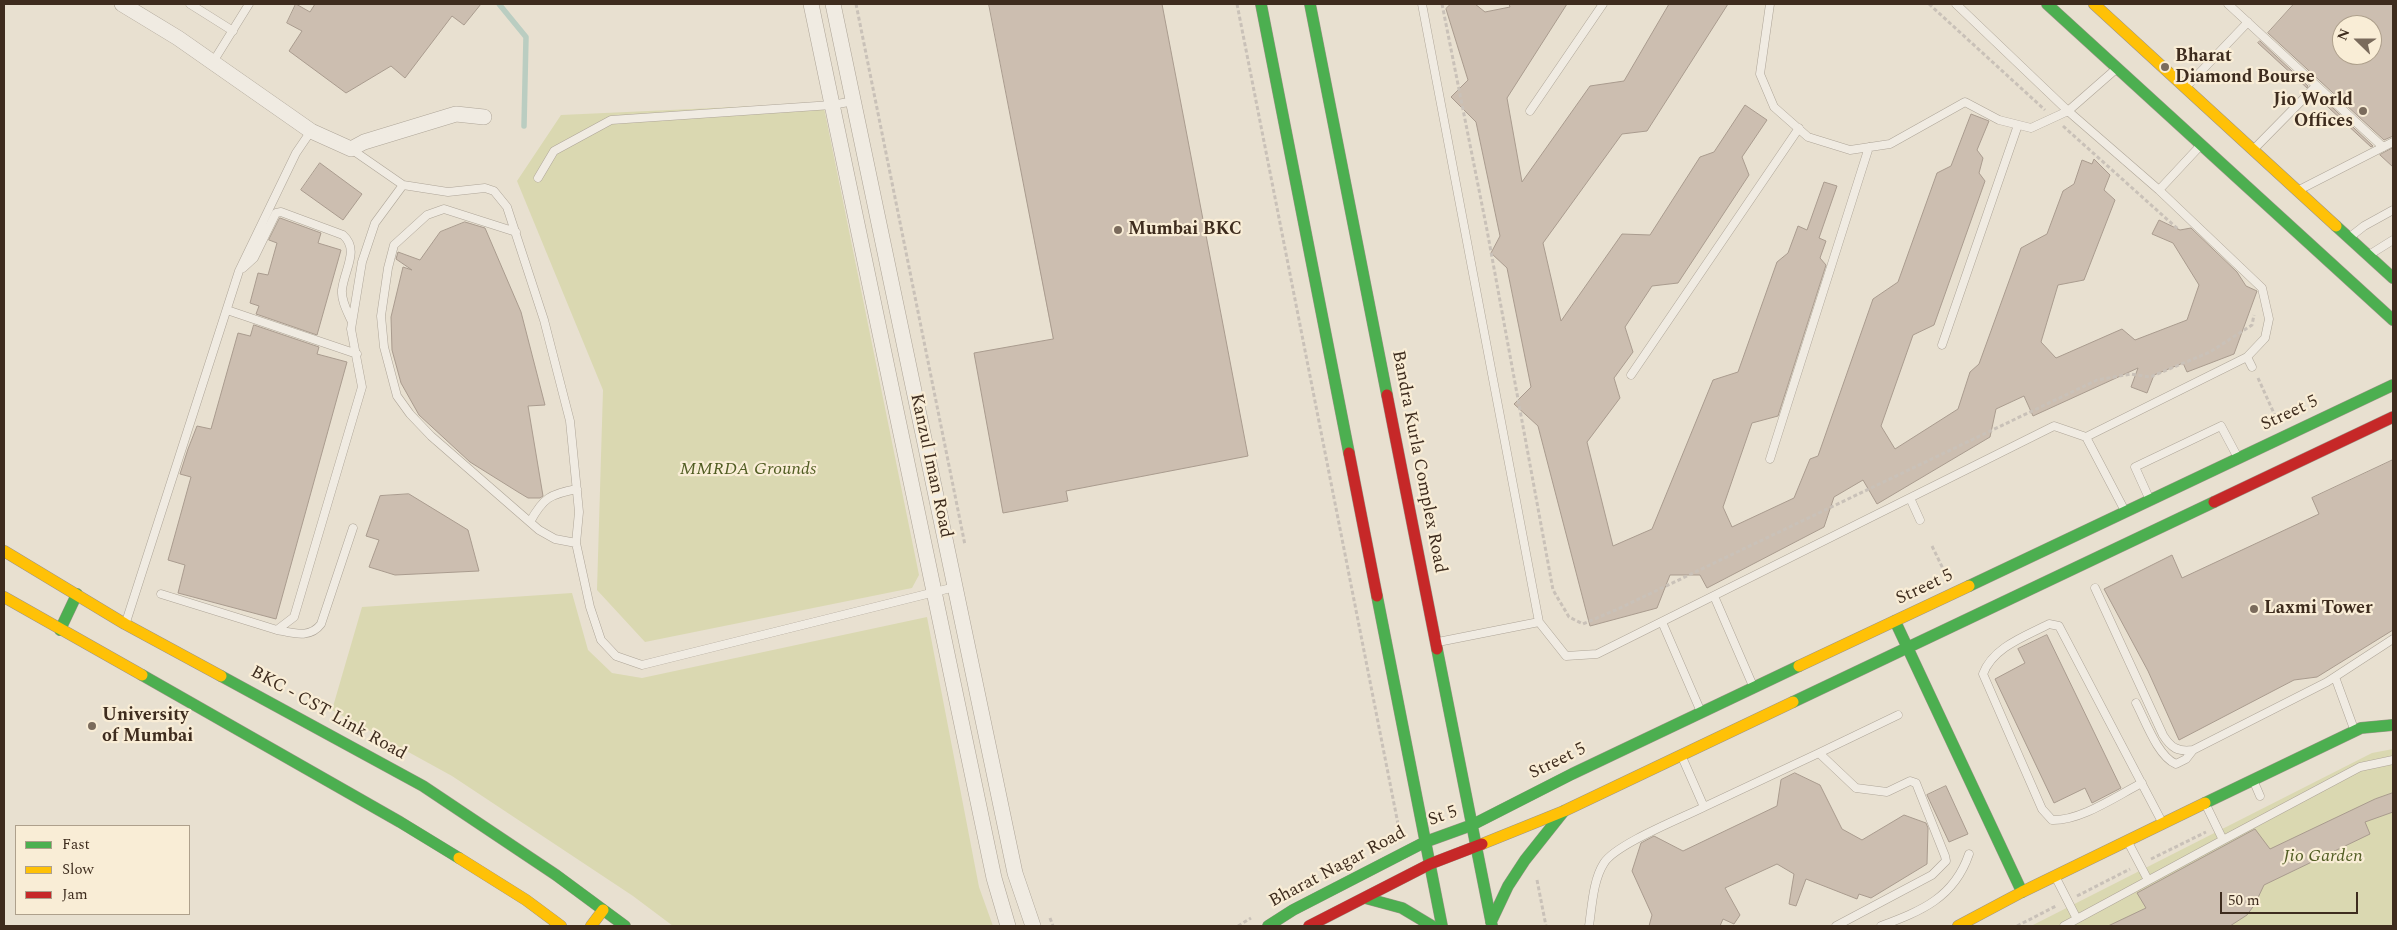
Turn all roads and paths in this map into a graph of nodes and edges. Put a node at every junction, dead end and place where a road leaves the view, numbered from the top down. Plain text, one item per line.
1 (122, 4) edge
2 (190, 4) edge
3 (249, 4) edge
4 (811, 4) edge
5 (834, 4) edge
6 (856, 4) edge
7 (1237, 4) edge
8 (1260, 4) edge
9 (1310, 4) edge
10 (1422, 4) edge
11 (1442, 4) edge
12 (1603, 4) edge
13 (1770, 4) edge
14 (1930, 4) edge
15 (1956, 4) edge
16 (2047, 4) edge
17 (2094, 4) edge
18 (2228, 4) edge
19 (2248, 22) junction
20 (233, 30) junction
21 (213, 62) junction
22 (2118, 68) junction
23 (2316, 86) junction
24 (2185, 88) junction
25 (854, 101) junction
26 (832, 105) junction
27 (1530, 111) dead end
28 (2068, 111) junction
29 (484, 117) dead end
30 (2054, 118) junction
31 (2018, 125) junction
32 (1799, 128) junction
33 (311, 131) junction
34 (2393, 142) edge
35 (2201, 145) junction
36 (1869, 147) junction
37 (2383, 147) junction
38 (351, 149) junction
39 (2253, 150) junction
40 (538, 178) dead end
41 (403, 185) junction
42 (2159, 190) junction
43 (2297, 191) junction
44 (2393, 210) edge
45 (516, 232) junction
46 (2184, 234) dead end
47 (2349, 238) junction
48 (2393, 240) edge
49 (2367, 256) junction
50 (240, 271) junction
51 (2393, 278) edge
52 (2256, 308) dead end
53 (227, 310) junction
54 (2393, 320) edge
55 (352, 321) junction
56 (1942, 345) dead end
57 (357, 354) junction
58 (2247, 357) junction
59 (2252, 367) joint
60 (1631, 375) dead end
61 (2393, 385) edge
62 (2393, 417) edge
63 (2285, 436) junction
64 (2086, 437) junction
65 (2238, 458) junction
66 (1770, 460) dead end
67 (577, 489) junction
68 (1910, 498) junction
69 (2150, 500) junction
70 (2126, 512) junction
71 (1920, 520) dead end
72 (530, 522) junction
73 (353, 528) dead end
74 (576, 543) junction
75 (1932, 546) dead end
76 (966, 548) dead end
77 (4, 551) edge
78 (955, 587) junction
79 (2095, 588) dead end
80 (934, 592) junction
81 (77, 594) junction
82 (161, 594) dead end
83 (1955, 594) junction
84 (1714, 596) junction
85 (4, 597) edge
86 (1895, 621) junction
87 (1539, 622) junction
88 (1662, 622) junction
89 (125, 624) junction
90 (60, 630) junction
91 (277, 630) junction
92 (2393, 639) edge
93 (1436, 642) junction
94 (1908, 648) junction
95 (2335, 677) junction
96 (1754, 688) junction
97 (2136, 703) dead end
98 (1701, 713) junction
99 (1898, 715) dead end
100 (2393, 725) edge
101 (2355, 731) junction
102 (2193, 750) junction
103 (1819, 753) junction
104 (1681, 756) junction
105 (2393, 760) edge
106 (2253, 780) junction
107 (2142, 784) junction
108 (2260, 796) dead end
109 (2205, 803) junction
110 (1704, 807) junction
111 (1564, 811) junction
112 (1398, 824) dead end
113 (2163, 824) junction
114 (1472, 825) junction
115 (2223, 840) junction
116 (2128, 841) junction
117 (1426, 842) junction
118 (1476, 847) junction
119 (1969, 854) dead end
120 (1430, 864) junction
121 (1536, 876) dead end
122 (2055, 876) junction
123 (2148, 880) junction
124 (2022, 892) junction
125 (1365, 898) junction
126 (603, 910) junction
127 (1049, 917) dead end
128 (2077, 919) junction
129 (1492, 924) edge
130 (561, 926) edge
131 (591, 926) edge
132 (625, 926) edge
133 (1008, 926) edge
134 (1032, 926) edge
135 (1053, 926) edge
136 (1268, 926) edge
137 (1309, 926) edge
138 (1432, 926) edge
139 (1442, 926) edge
140 (1546, 926) edge
141 (1589, 926) edge
142 (1836, 926) edge
143 (1881, 926) edge
144 (1961, 926) edge
145 (2064, 926) edge

1 - 21 street
2 - 20 lane
3 - 20 lane
4 - 26 street, Kanzul Iman Road
5 - 25 street, Kanzul Iman Road
6 - 76 path
7 - 112 path
8 - 117 street
9 - 93 street, Bandra Kurla Complex Road
10 - 87 lane
11 - 52 path
12 - 27 lane
13 - 32 lane
14 - 30 path
15 - 28 lane
16 - 22 street
17 - 24 street
18 - 19 lane
19 - 23 lane
19 - 24 lane
20 - 21 lane
21 - 33 street
22 - 28 lane
22 - 35 street
23 - 37 lane
23 - 39 lane
24 - 39 street
25 - 26 lane
25 - 78 street, Kanzul Iman Road
26 - 40 lane
26 - 80 street, Kanzul Iman Road
28 - 30 lane
28 - 42 lane
29 - 38 street
30 - 31 lane
30 - 46 path
31 - 36 lane
31 - 56 lane
32 - 36 lane
32 - 60 lane
33 - 38 street
33 - 50 lane
34 - 37 lane
35 - 42 lane
35 - 54 street
36 - 66 lane
37 - 43 lane
38 - 41 lane
39 - 43 street
41 - 45 lane
41 - 55 lane
42 - 58 lane
43 - 47 street
44 - 47 lane
45 - 67 lane
45 - 72 lane
47 - 49 street
48 - 49 lane
49 - 51 street
50 - 53 lane
50 - 55 lane
53 - 57 lane
53 - 89 lane
55 - 57 lane
57 - 91 lane
58 - 59 lane
58 - 64 lane
59 - 63 path
61 - 63 street, Street 5
62 - 94 street
63 - 65 street, Street 5
64 - 68 lane
64 - 70 lane
65 - 69 street, Street 5
65 - 69 lane
67 - 72 lane
67 - 74 lane
68 - 71 lane
68 - 84 lane
69 - 70 street, Street 5
70 - 83 street, Street 5
72 - 74 lane
73 - 91 lane
74 - 80 lane
75 - 83 path
77 - 81 street, BKC - CST Link Road
78 - 80 lane
78 - 134 street, Kanzul Iman Road
79 - 102 lane
80 - 133 street, Kanzul Iman Road
81 - 89 street, BKC - CST Link Road
81 - 90 street
82 - 91 lane
83 - 86 street, Street 5
84 - 88 lane
84 - 96 lane
85 - 90 street
86 - 94 street
86 - 96 street, Street 5
87 - 88 lane
87 - 93 lane
88 - 98 lane
89 - 126 street, BKC - CST Link Road
90 - 130 street
92 - 95 lane
93 - 114 street, Bandra Kurla Complex Road
94 - 104 street
94 - 124 street
95 - 101 lane
95 - 102 lane
96 - 98 street, Street 5
97 - 102 lane
98 - 114 street, Street 5
99 - 103 lane
100 - 101 street
101 - 106 street
103 - 110 lane
103 - 142 lane
104 - 110 lane
104 - 111 street
105 - 115 lane
106 - 108 lane
106 - 109 street
107 - 107 lane
107 - 113 lane
109 - 113 street
109 - 115 lane
110 - 141 lane
111 - 118 street
111 - 129 street
113 - 116 street
114 - 117 street, St 5
114 - 118 street, Bandra Kurla Complex Road
115 - 123 lane
116 - 122 street
116 - 123 lane
117 - 120 street
117 - 136 street, Bharat Nagar Road
118 - 120 street
118 - 129 street, Bandra Kurla Complex Road
119 - 143 lane
120 - 125 street
120 - 139 street
121 - 140 path
122 - 124 street
122 - 128 lane
123 - 128 lane
124 - 144 street
125 - 137 street
125 - 138 street
126 - 131 street
126 - 132 street, BKC - CST Link Road
127 - 135 path
128 - 145 lane

